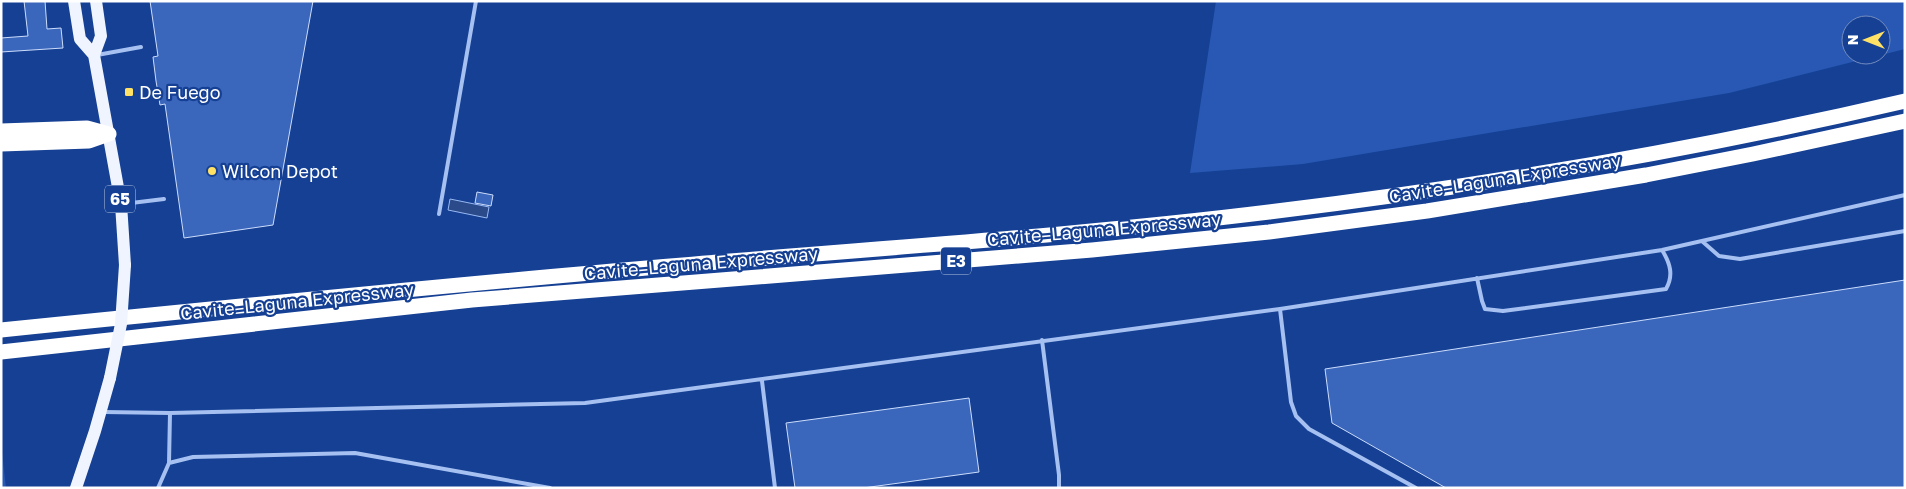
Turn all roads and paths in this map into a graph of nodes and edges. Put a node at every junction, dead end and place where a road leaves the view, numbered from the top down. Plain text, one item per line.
1 (74, 1) edge
2 (96, 1) edge
3 (476, 1) edge
4 (141, 47) dead end
5 (94, 55) junction
6 (1905, 101) edge
7 (1905, 121) edge
8 (1, 131) edge
9 (109, 134) junction
10 (1, 144) edge
11 (1905, 195) edge
12 (164, 199) dead end
13 (121, 204) junction
14 (439, 214) dead end
15 (1905, 231) edge
16 (1703, 242) junction
17 (1662, 250) junction
18 (1477, 278) junction
19 (1280, 309) junction
20 (1, 330) edge
21 (1042, 340) junction
22 (1, 352) edge
23 (762, 381) junction
24 (101, 412) junction
25 (170, 413) junction
26 (169, 463) junction
27 (76, 488) edge
28 (158, 488) edge
29 (550, 488) edge
30 (774, 488) edge
31 (1059, 488) edge
32 (1416, 488) edge

1 - 5 main road, 65
2 - 5 main road, 65
3 - 14 lane
4 - 5 lane
5 - 9 main road, 65
6 - 20 highway, Cavite–Laguna Expressway / E3
7 - 22 highway, Cavite–Laguna Expressway / E3
8 - 9 highway
9 - 10 highway
9 - 13 main road, 65
11 - 16 lane
12 - 13 lane
13 - 24 main road, 65, bridge
15 - 16 lane
16 - 17 lane
17 - 18 lane
17 - 18 lane
18 - 19 lane
19 - 21 lane
19 - 32 lane
21 - 23 lane
21 - 31 lane
23 - 25 lane
23 - 30 lane
24 - 25 lane
24 - 27 main road, 65
25 - 26 lane
26 - 28 lane
26 - 29 lane

